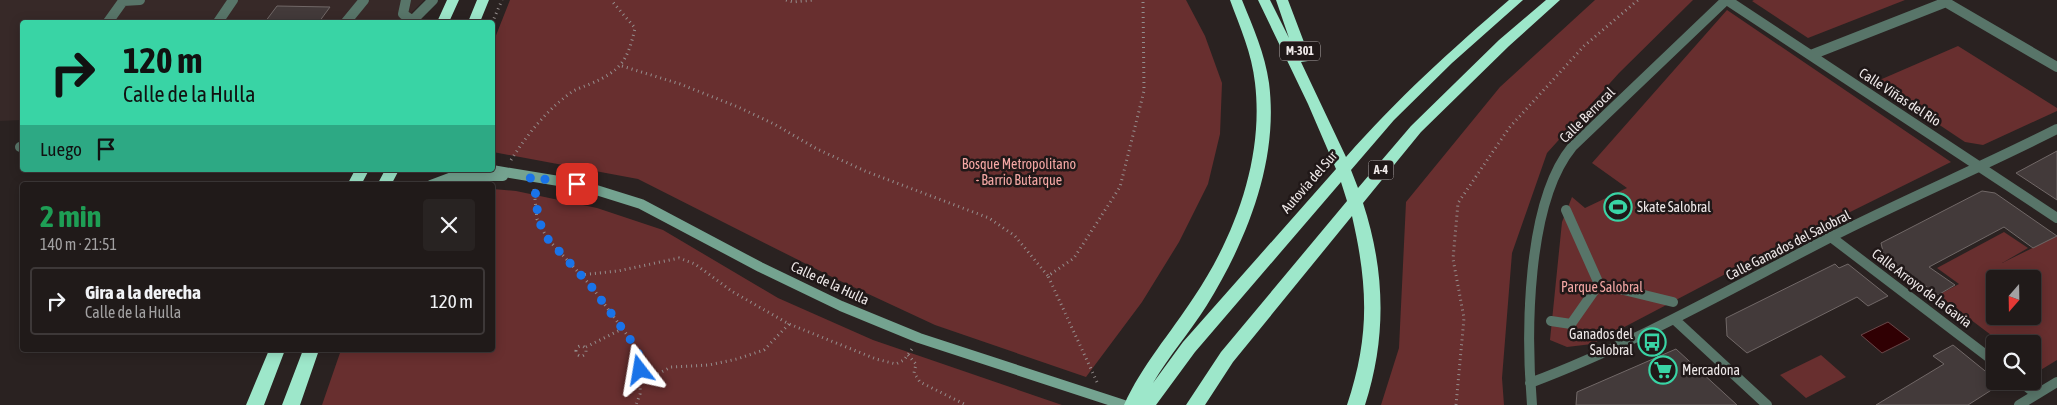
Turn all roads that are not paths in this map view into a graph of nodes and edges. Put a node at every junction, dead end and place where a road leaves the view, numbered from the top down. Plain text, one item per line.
1 (140, 0) edge
2 (233, 0) edge
3 (364, 0) edge
4 (406, 0) edge
5 (433, 0) edge
6 (453, 0) edge
7 (483, 0) edge
8 (1236, 0) edge
9 (1264, 0) edge
10 (1282, 0) edge
11 (1517, 0) edge
12 (1554, 0) edge
13 (1726, 0) edge
14 (1944, 1) edge
15 (109, 20) edge
16 (219, 20) edge
17 (348, 20) edge
18 (410, 20) edge
19 (414, 20) edge
20 (444, 20) edge
21 (475, 20) edge
22 (1811, 55) junction
23 (2057, 67) edge
24 (1317, 109) junction
25 (2057, 129) edge
26 (1981, 168) junction
27 (495, 170) edge
28 (530, 177) junction
29 (439, 182) edge
30 (1566, 210) dead end
31 (2057, 218) edge
32 (1831, 237) junction
33 (1599, 284) junction
34 (1673, 302) dead end
35 (1674, 319) junction
36 (1551, 321) dead end
37 (1182, 341) junction
38 (277, 352) edge
39 (310, 352) edge
40 (316, 352) edge
41 (1986, 355) edge
42 (2057, 382) edge
43 (1530, 383) junction
44 (2031, 390) edge
45 (2036, 394) junction
46 (255, 405) edge
47 (291, 405) edge
48 (1124, 405) edge
49 (1133, 405) edge
50 (1146, 405) edge
51 (1195, 405) edge
52 (1356, 405) edge
53 (1532, 405) edge
54 (1767, 405) edge
55 (2019, 405) edge

1 - 15 street
2 - 16 street
3 - 17 street
4 - 18 street
5 - 19 street
6 - 20 highway
7 - 21 highway
8 - 37 highway
9 - 24 highway
10 - 24 highway, M-301
11 - 37 highway, Autovía del Sur / A-4
12 - 51 highway, A-4
13 - 22 street, Calle Viñas del Río
13 - 43 street, Calle Berrocal
14 - 22 street
14 - 23 street
22 - 26 street, Calle Viñas del Río
24 - 52 highway
25 - 26 street, Calle Ganados del Salobral
26 - 31 street, Calle Viñas del Río
26 - 32 street, Calle Ganados del Salobral
27 - 28 street
28 - 29 street
28 - 48 street, Calle de la Hulla
30 - 33 street
32 - 35 street, Calle Ganados del Salobral
32 - 41 street, Calle Arroyo de la Gavia
33 - 34 street
33 - 36 street
35 - 43 street, Calle Ganados del Salobral
35 - 54 street
37 - 49 highway, A-4
37 - 50 highway, Autovía del Sur / A-4
38 - 46 highway
39 - 47 highway
40 - 47 street
42 - 45 street
43 - 53 street, Calle Berrocal
44 - 45 street
45 - 55 street

